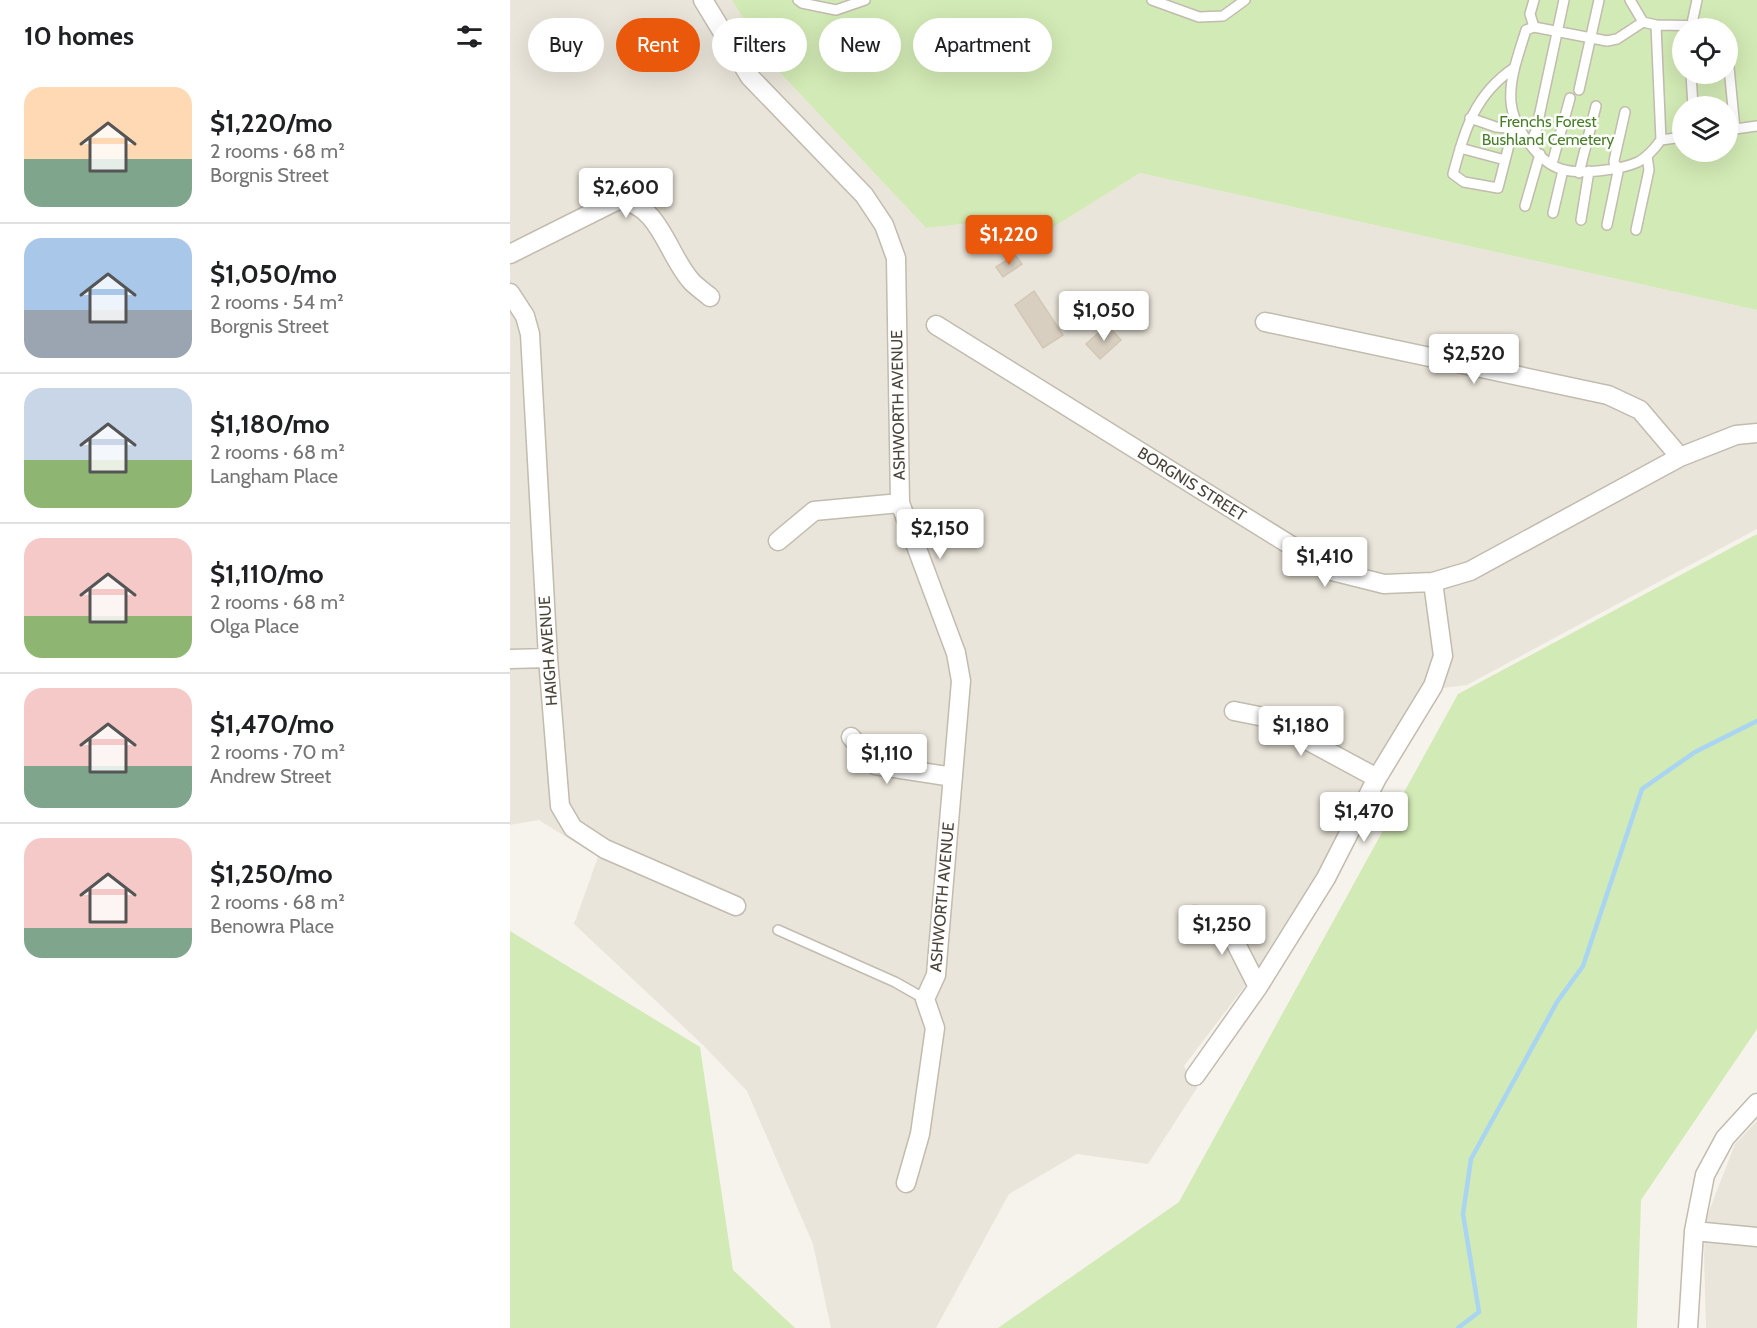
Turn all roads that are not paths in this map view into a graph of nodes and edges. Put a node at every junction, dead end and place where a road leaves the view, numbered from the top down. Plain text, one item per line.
1 (703, 0) edge
2 (798, 0) edge
3 (865, 0) edge
4 (1152, 0) edge
5 (1245, 0) edge
6 (1533, 0) edge
7 (1564, 0) edge
8 (1599, 0) edge
9 (1630, 0) edge
10 (1697, 0) edge
11 (1693, 18) edge
12 (1643, 22) junction
13 (1656, 25) junction
14 (1672, 26) edge
15 (1534, 27) junction
16 (1557, 31) junction
17 (1591, 38) junction
18 (1514, 68) junction
19 (1579, 90) dead end
20 (1570, 99) dead end
21 (1596, 106) dead end
22 (1625, 112) dead end
23 (1470, 118) junction
24 (1757, 126) edge
25 (1738, 128) edge
26 (1518, 129) junction
27 (1672, 139) edge
28 (1662, 140) junction
29 (1530, 144) junction
30 (1460, 148) junction
31 (1540, 154) junction
32 (1647, 156) junction
33 (1505, 160) junction
34 (1552, 164) junction
35 (1617, 168) junction
36 (1563, 170) junction
37 (1585, 172) junction
38 (1525, 206) dead end
39 (1553, 213) dead end
40 (1581, 220) dead end
41 (1607, 225) dead end
42 (1636, 230) dead end
43 (510, 254) edge
44 (510, 293) edge
45 (710, 297) dead end
46 (1265, 322) dead end
47 (936, 325) dead end
48 (1757, 433) edge
49 (1680, 457) junction
50 (900, 503) junction
51 (778, 541) dead end
52 (1433, 582) junction
53 (548, 658) junction
54 (510, 659) edge
55 (1234, 711) dead end
56 (851, 736) dead end
57 (953, 777) junction
58 (1377, 778) junction
59 (736, 906) dead end
60 (1195, 915) dead end
61 (778, 930) dead end
62 (1258, 987) junction
63 (926, 999) junction
64 (1196, 1076) dead end
65 (1757, 1103) edge
66 (906, 1183) dead end
67 (1694, 1231) junction
68 (1757, 1238) edge
69 (1688, 1328) edge

1 - 50 street, ASHWORTH AVENUE
2 - 3 lane
4 - 5 lane
6 - 15 lane
7 - 16 lane
8 - 17 lane
9 - 12 lane
10 - 11 lane
12 - 13 lane
12 - 17 lane
13 - 14 lane
13 - 28 lane
15 - 16 lane
15 - 18 lane
16 - 17 lane
16 - 29 lane
17 - 19 lane
18 - 23 lane
18 - 26 lane
20 - 34 lane
21 - 37 lane
22 - 35 lane
23 - 26 lane
23 - 30 lane
24 - 25 lane
26 - 29 lane
26 - 33 lane
27 - 28 lane
28 - 32 lane
29 - 31 lane
30 - 33 lane
30 - 33 lane
31 - 34 lane
31 - 38 lane
32 - 35 lane
32 - 42 lane
34 - 36 lane
35 - 37 lane
35 - 41 lane
36 - 37 lane
36 - 39 lane
37 - 40 lane
43 - 45 street
44 - 53 street, HAIGH AVENUE
46 - 49 street
47 - 52 street, BORGNIS STREET
48 - 49 street, BORGNIS STREET
49 - 52 street, BORGNIS STREET
50 - 51 street
50 - 57 street, ASHWORTH AVENUE
52 - 58 street
53 - 54 street
53 - 59 street, HAIGH AVENUE
55 - 58 street
56 - 57 street
57 - 63 street, ASHWORTH AVENUE
58 - 62 street
60 - 62 street
61 - 63 lane
62 - 64 street
63 - 66 street
65 - 67 street
67 - 68 street
67 - 69 street

